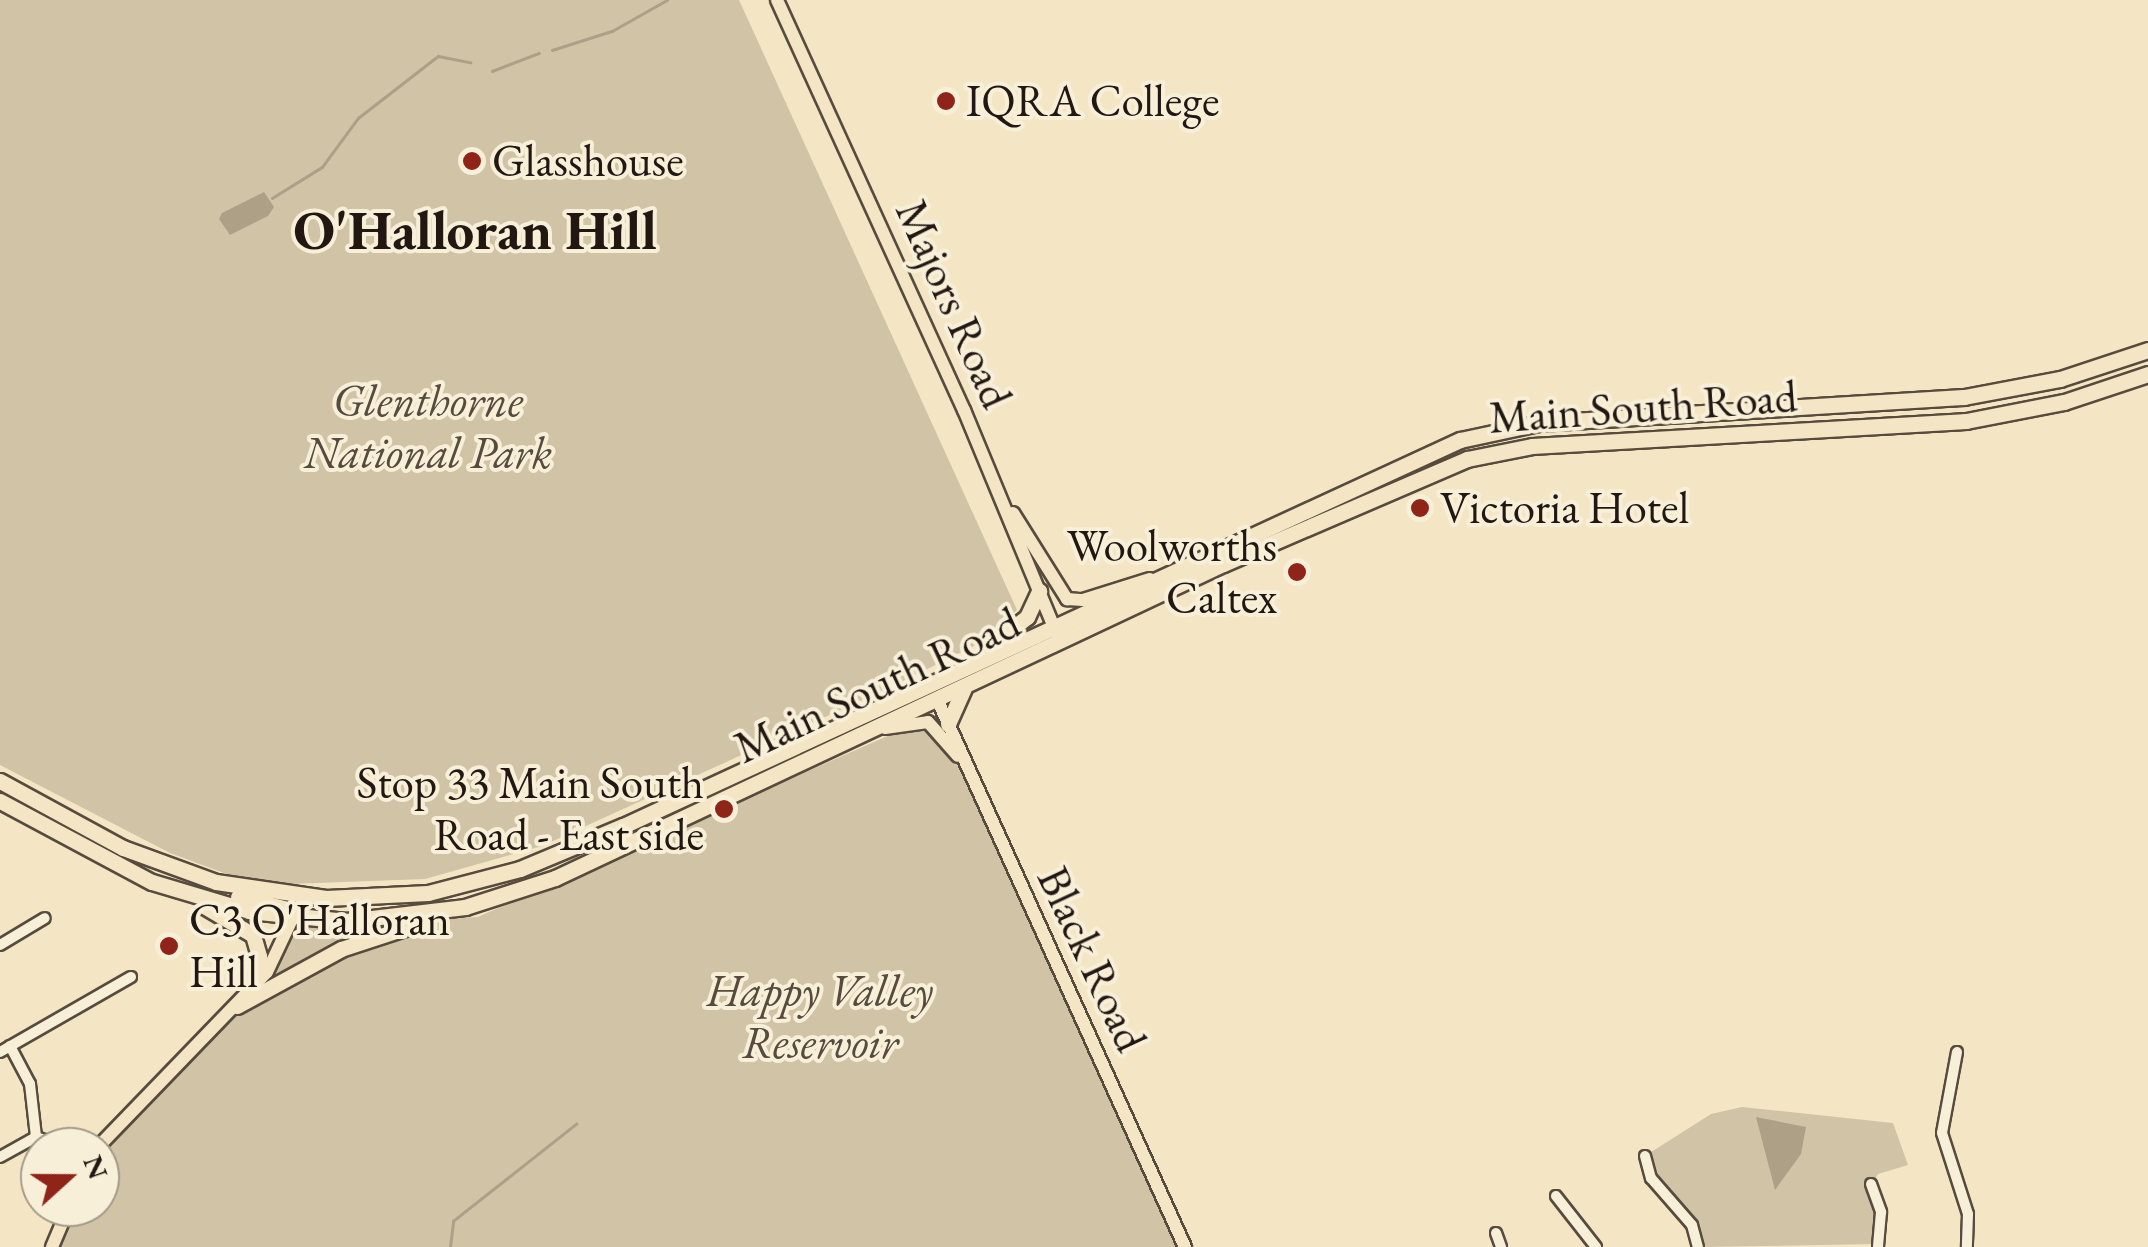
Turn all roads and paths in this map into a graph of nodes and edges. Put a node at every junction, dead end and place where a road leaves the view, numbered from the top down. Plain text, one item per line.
1 (777, 0) edge
2 (2148, 350) edge
3 (2148, 374) edge
4 (1964, 398) junction
5 (1966, 422) junction
6 (1467, 459) junction
7 (1377, 475) junction
8 (998, 490) junction
9 (1152, 579) junction
10 (1039, 591) junction
11 (1057, 633) junction
12 (953, 670) junction
13 (929, 682) junction
14 (966, 685) junction
15 (937, 699) junction
16 (948, 724) junction
17 (869, 731) junction
18 (969, 770) junction
19 (0, 781) edge
20 (0, 801) edge
21 (168, 866) junction
22 (188, 896) junction
23 (305, 897) junction
24 (464, 908) junction
25 (45, 918) dead end
26 (292, 920) junction
27 (0, 945) edge
28 (131, 977) dead end
29 (255, 986) junction
30 (237, 1006) junction
31 (5, 1048) edge
32 (1957, 1052) dead end
33 (35, 1127) edge
34 (118, 1127) edge
35 (1645, 1156) dead end
36 (1872, 1184) dead end
37 (1556, 1196) dead end
38 (1496, 1233) dead end
39 (1185, 1247) edge
40 (1501, 1247) edge
41 (1596, 1247) edge
42 (1698, 1247) edge
43 (1878, 1247) edge
44 (1966, 1247) edge

1 - 8 main road, Majors Road
2 - 4 highway, Main South Road
3 - 5 highway, Main South Road
4 - 5 highway
4 - 7 highway, Main South Road
5 - 6 highway, Main South Road
6 - 7 highway
6 - 11 highway, Main South Road
7 - 9 highway, Main South Road
8 - 9 main road
8 - 10 main road, Majors Road
9 - 11 highway, Main South Road
10 - 11 main road, Majors Road
10 - 12 highway
11 - 12 highway, Main South Road
11 - 14 highway, Main South Road
12 - 13 highway, Main South Road
13 - 15 highway
13 - 23 highway, Main South Road
14 - 15 highway, Main South Road
14 - 16 highway
15 - 16 main road, Black Road
15 - 17 highway, Main South Road
16 - 18 main road, Black Road
17 - 18 main road
17 - 24 highway, Main South Road
18 - 39 main road, Black Road
19 - 21 highway, Main South Road
20 - 22 highway, Main South Road
21 - 23 highway, Main South Road
21 - 26 highway
22 - 26 highway, Main South Road
22 - 29 highway
23 - 26 highway
24 - 26 highway, Main South Road
24 - 30 highway
25 - 27 street
26 - 29 main road
28 - 31 street
29 - 30 main road
30 - 34 main road
31 - 33 street
32 - 44 street
35 - 42 street
36 - 43 street
37 - 41 street
38 - 40 street

